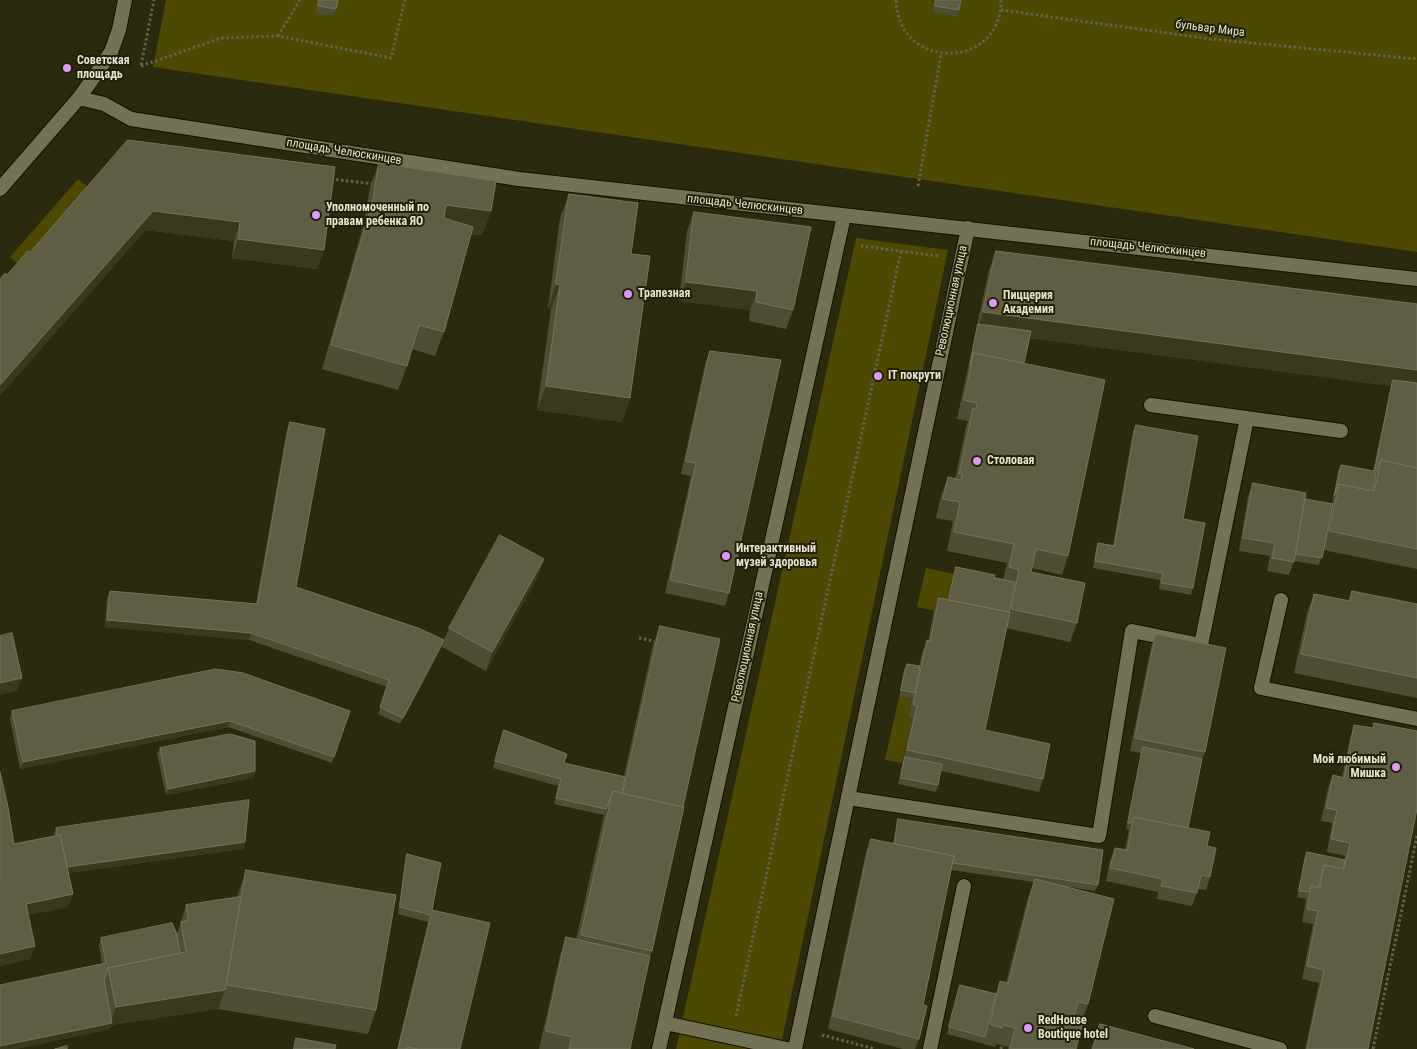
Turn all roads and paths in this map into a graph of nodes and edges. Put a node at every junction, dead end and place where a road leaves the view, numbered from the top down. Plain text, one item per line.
1 (125, 0) edge
2 (154, 0) edge
3 (300, 0) edge
4 (405, 0) edge
5 (896, 0) edge
6 (1001, 0) edge
7 (1001, 10) junction
8 (278, 36) junction
9 (941, 54) junction
10 (1417, 59) edge
11 (80, 98) junction
12 (331, 178) edge
13 (380, 185) edge
14 (918, 186) dead end
15 (0, 189) edge
16 (844, 216) junction
17 (968, 228) junction
18 (854, 245) dead end
19 (901, 251) junction
20 (947, 257) dead end
21 (1417, 279) edge
22 (1151, 405) dead end
23 (1247, 418) junction
24 (1341, 431) dead end
25 (1281, 600) dead end
26 (639, 638) dead end
27 (667, 643) edge
28 (1417, 719) edge
29 (848, 798) junction
30 (1417, 836) edge
31 (964, 886) dead end
32 (1155, 1016) dead end
33 (665, 1023) junction
34 (734, 1023) dead end
35 (814, 1033) dead end
36 (659, 1049) edge
37 (787, 1049) edge
38 (795, 1049) edge
39 (874, 1049) edge
40 (930, 1049) edge
41 (1280, 1049) edge
42 (1373, 1049) edge

1 - 11 street
2 - 8 path
3 - 8 path
4 - 8 path
5 - 9 path
6 - 7 path
7 - 9 path
7 - 10 path, бульвар Мира
9 - 14 path
11 - 15 street
11 - 16 street, площадь Челюскинцев
12 - 13 path
16 - 17 street, площадь Челюскинцев
16 - 33 street, Революционная улица
17 - 21 street, площадь Челюскинцев
17 - 29 street, Революционная улица
18 - 19 path
19 - 20 path
19 - 34 path
22 - 23 street
23 - 24 street
23 - 29 street
25 - 28 street
26 - 27 path
29 - 38 street, Революционная улица
30 - 42 path
31 - 40 street
32 - 41 street
33 - 36 street, Революционная улица
33 - 37 street
35 - 39 path

